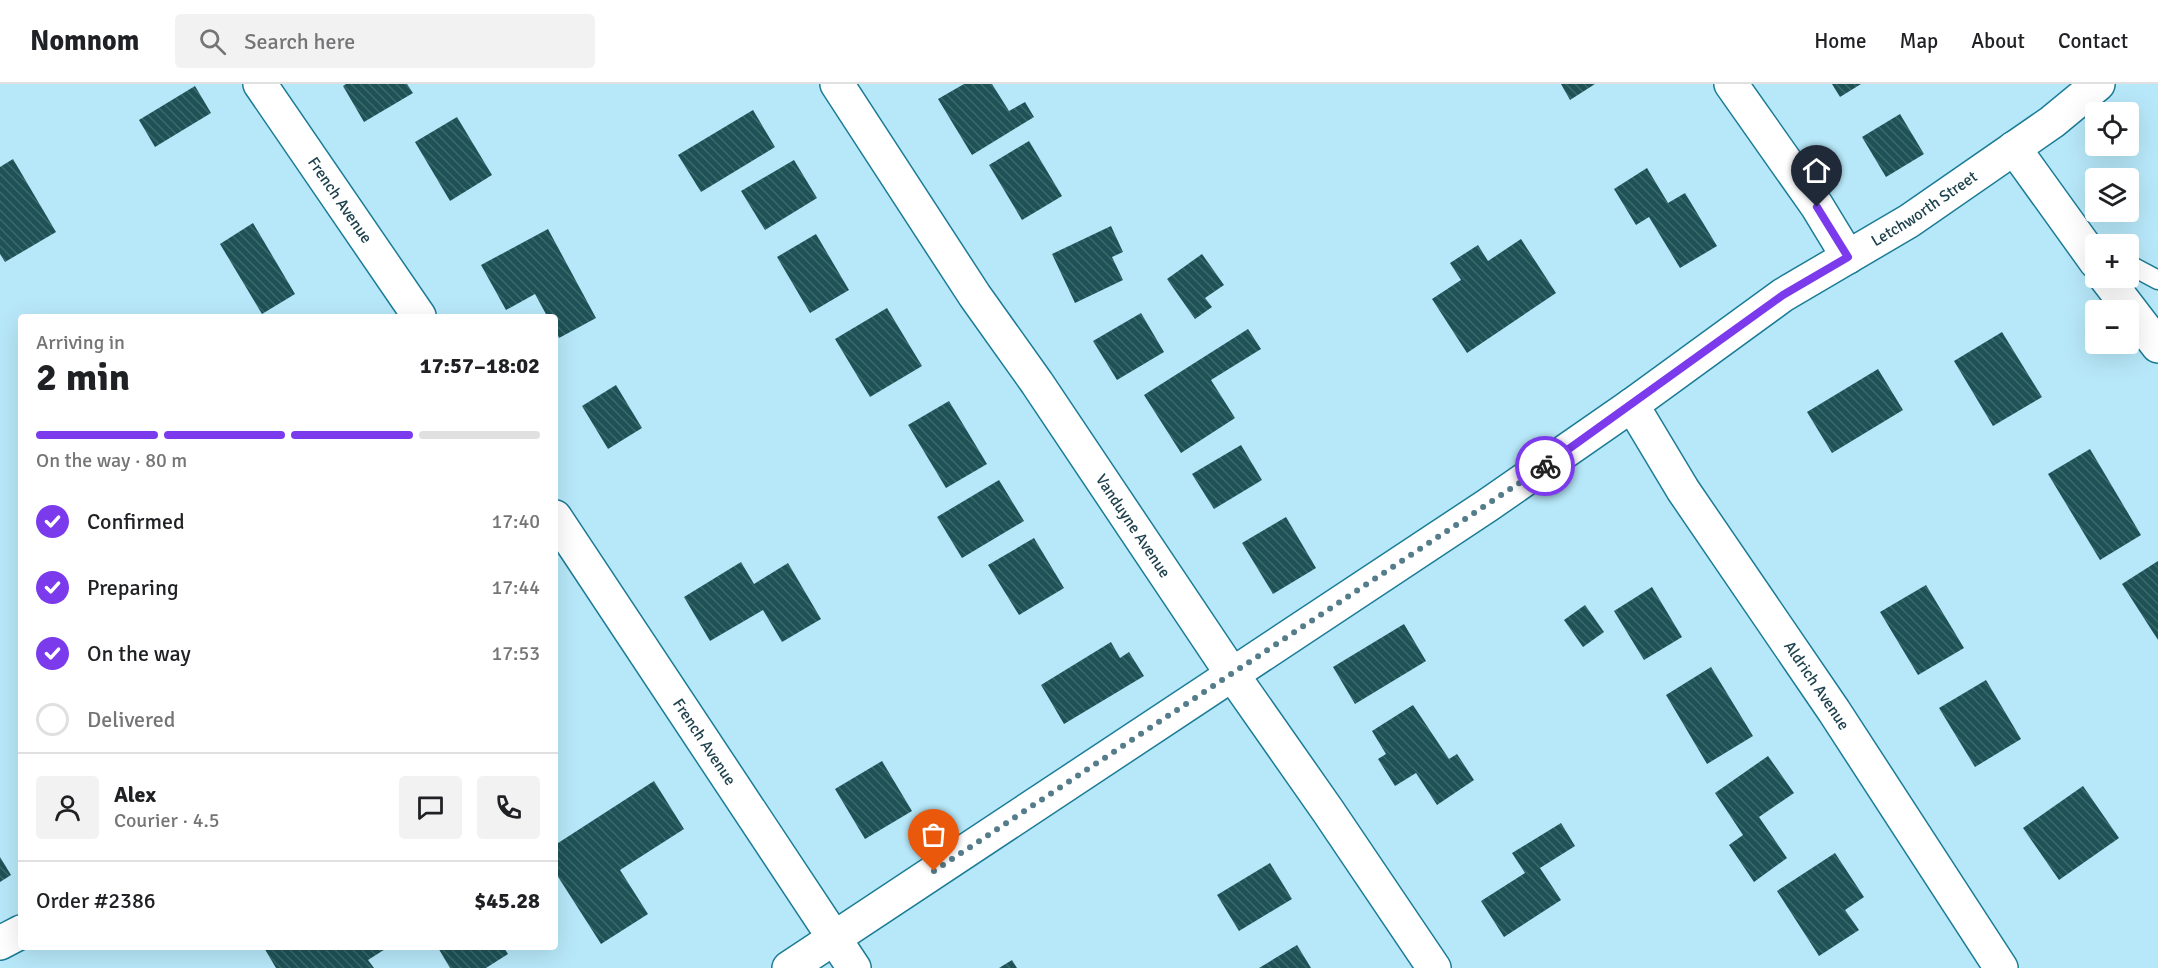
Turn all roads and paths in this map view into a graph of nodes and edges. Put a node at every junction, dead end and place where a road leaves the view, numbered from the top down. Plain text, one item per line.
1 (260, 84) edge
2 (837, 84) edge
3 (1731, 84) edge
4 (2098, 84) edge
5 (2014, 148) junction
6 (2085, 244) edge
7 (1848, 257) junction
8 (2139, 270) edge
9 (2158, 280) edge
10 (2114, 288) edge
11 (418, 314) edge
12 (2158, 345) edge
13 (1632, 405) junction
14 (558, 522) edge
15 (1232, 674) junction
16 (18, 934) edge
17 (834, 937) junction
18 (0, 944) edge
19 (789, 968) edge
20 (854, 968) edge
21 (1434, 968) edge
22 (2001, 968) edge

1 - 11 street, French Avenue
2 - 15 street, Vanduyne Avenue
3 - 7 street
4 - 5 street, Letchworth Street
5 - 6 street
5 - 7 street, Letchworth Street
7 - 13 street, Letchworth Street
8 - 9 lane
10 - 12 street
13 - 15 street, Letchworth Street
13 - 22 street, Aldrich Avenue
14 - 17 street, French Avenue
15 - 17 street, Letchworth Street
15 - 21 street, Vanduyne Avenue
16 - 18 street
17 - 19 street, Letchworth Street
17 - 20 street, French Avenue

